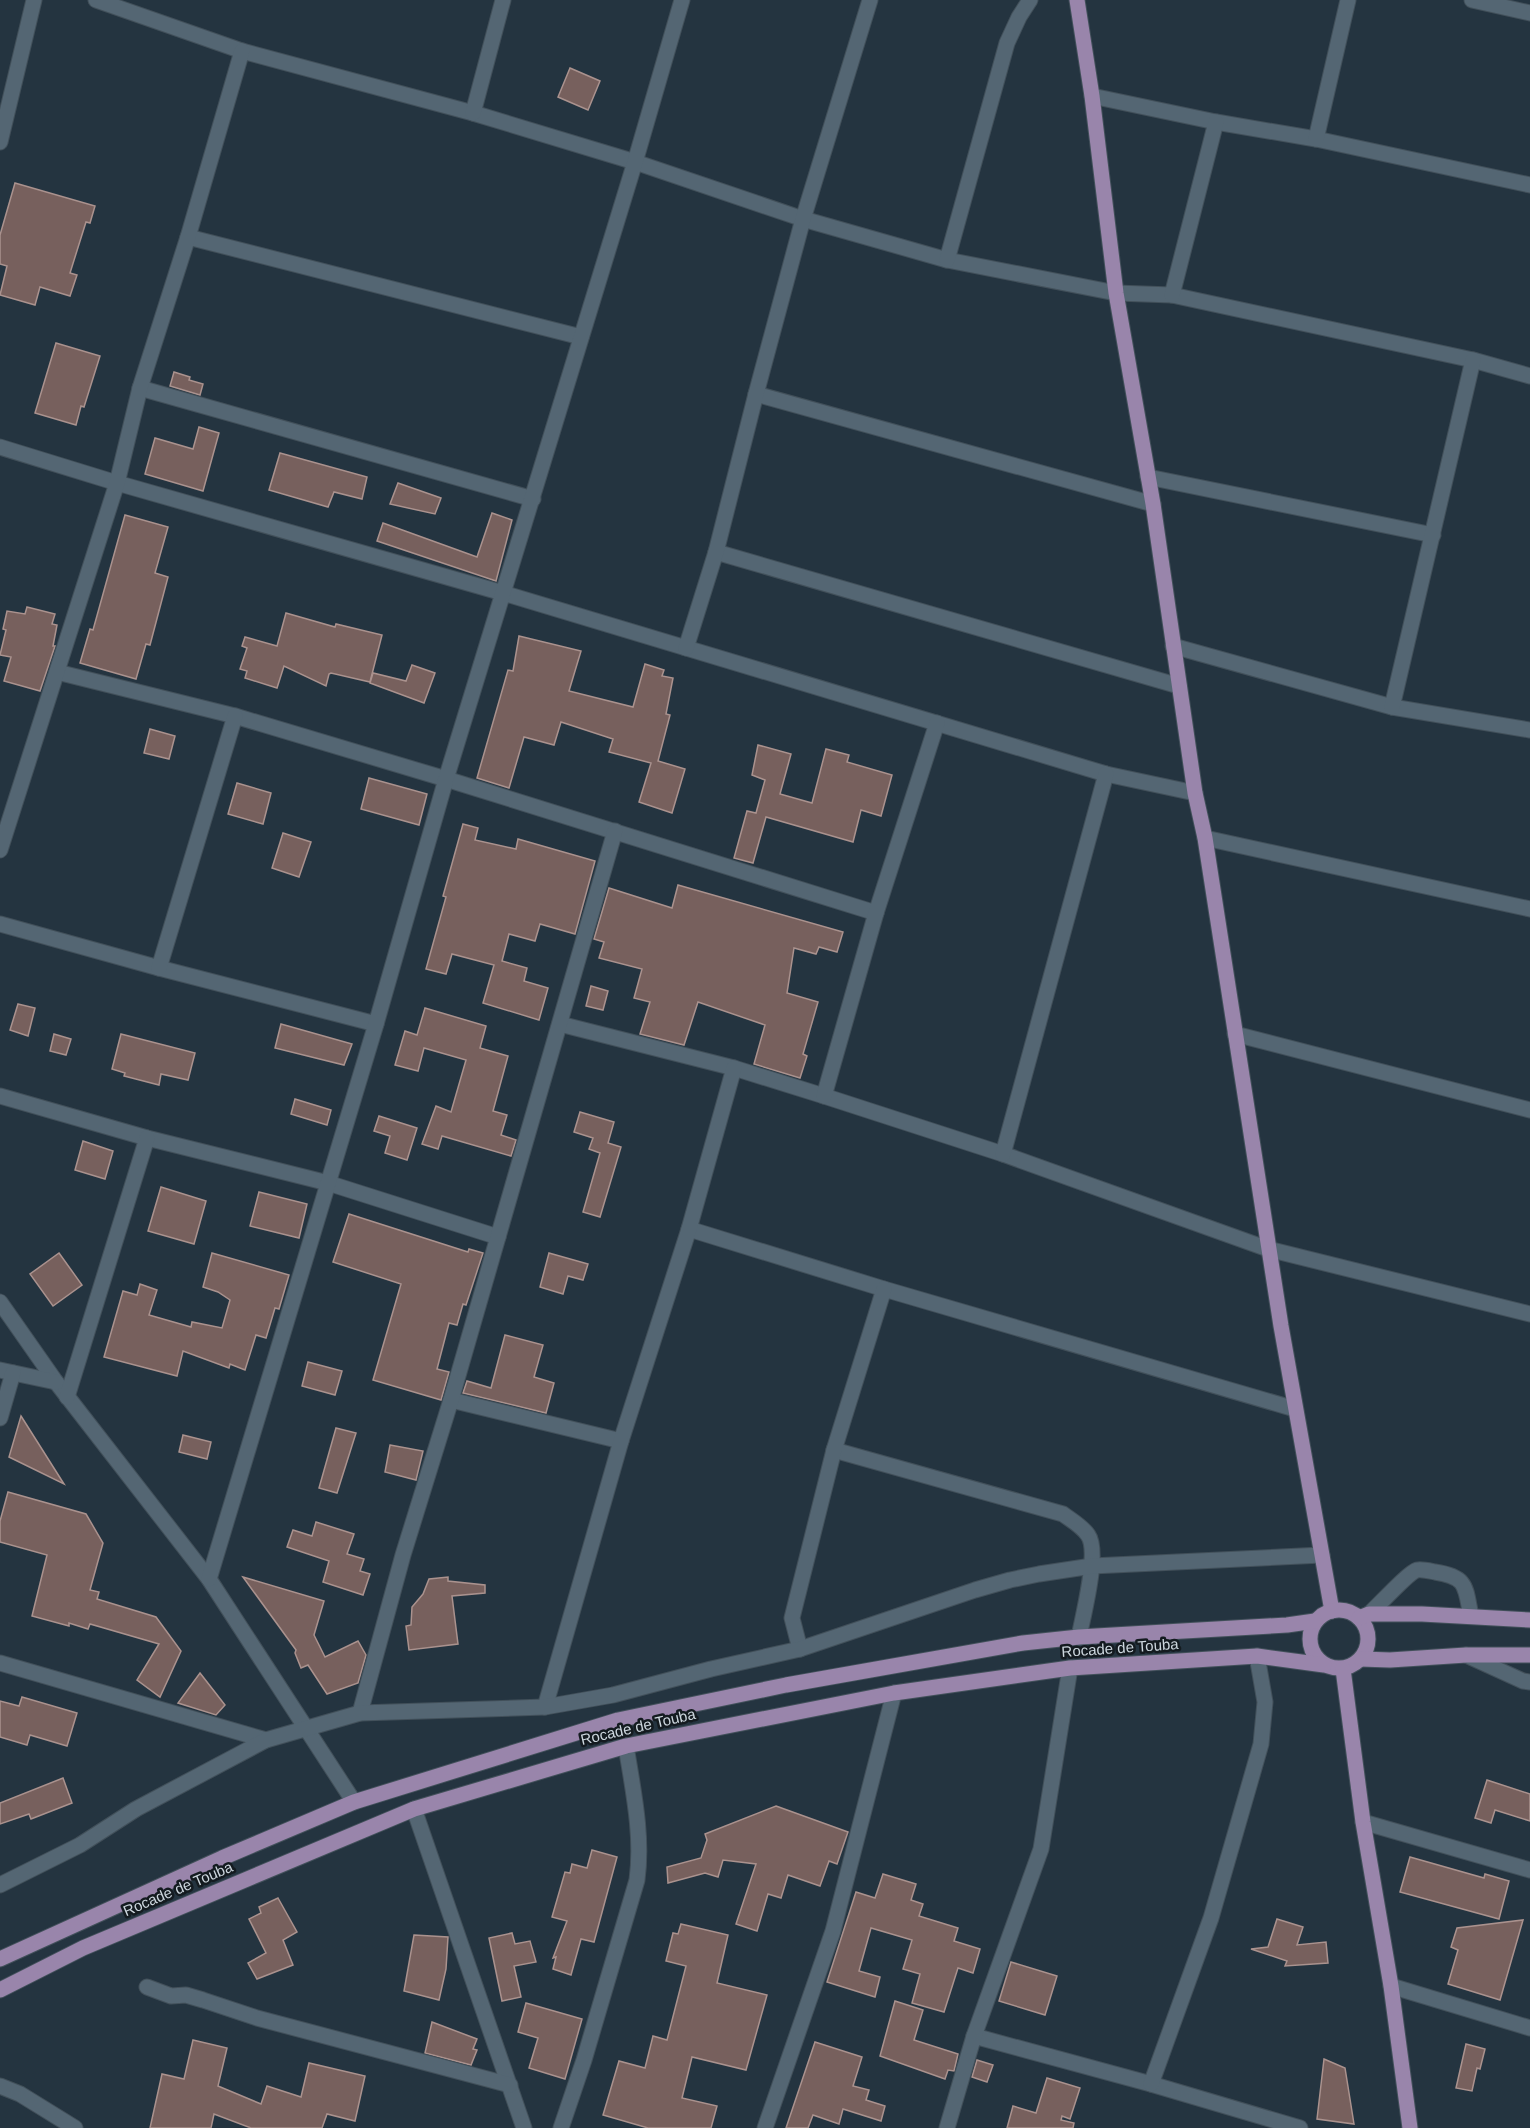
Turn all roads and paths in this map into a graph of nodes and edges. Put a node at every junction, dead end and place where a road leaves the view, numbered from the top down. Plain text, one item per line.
1 (34, 0) edge
2 (96, 0) edge
3 (503, 0) edge
4 (682, 0) edge
5 (870, 0) edge
6 (1030, 0) edge
7 (1077, 0) edge
8 (1348, 0) edge
9 (1472, 0) edge
10 (1530, 13) edge
11 (242, 51) junction
12 (1092, 96) junction
13 (473, 113) junction
14 (1216, 122) junction
15 (1316, 138) junction
16 (0, 142) edge
17 (635, 162) junction
18 (1530, 185) edge
19 (803, 219) junction
20 (188, 237) junction
21 (947, 260) junction
22 (1116, 293) junction
23 (1172, 295) junction
24 (581, 337) junction
25 (1473, 360) junction
26 (1530, 376) edge
27 (140, 388) junction
28 (756, 394) junction
29 (0, 447) edge
30 (1148, 477) junction
31 (117, 483) junction
32 (533, 499) junction
33 (1153, 504) junction
34 (1434, 536) junction
35 (716, 552) junction
36 (502, 593) junction
37 (1173, 646) junction
38 (686, 648) junction
39 (57, 672) junction
40 (1179, 686) junction
41 (1392, 707) junction
42 (235, 716) junction
43 (937, 723) junction
44 (1530, 730) edge
45 (1106, 774) junction
46 (446, 780) junction
47 (1195, 794) junction
48 (615, 831) junction
49 (1205, 838) junction
50 (0, 850) edge
51 (1530, 909) edge
52 (876, 913) junction
53 (0, 924) edge
54 (159, 968) junction
55 (376, 1024) junction
56 (560, 1024) junction
57 (1235, 1034) junction
58 (734, 1068) junction
59 (0, 1096) edge
60 (824, 1096) junction
61 (1530, 1110) edge
62 (147, 1138) junction
63 (1003, 1154) junction
64 (328, 1183) junction
65 (689, 1229) junction
66 (498, 1237) junction
67 (1268, 1249) junction
68 (884, 1289) junction
69 (0, 1302) edge
70 (1530, 1314) edge
71 (7, 1372) edge
72 (56, 1382) junction
73 (67, 1397) junction
74 (451, 1400) junction
75 (1295, 1409) junction
76 (0, 1418) edge
77 (621, 1441) junction
78 (834, 1450) junction
79 (1322, 1555) junction
80 (1092, 1566) junction
81 (209, 1579) junction
82 (1332, 1611) junction
83 (1364, 1616) junction
84 (1471, 1616) junction
85 (1530, 1620) edge
86 (1316, 1621) junction
87 (1079, 1637) junction
88 (800, 1649) junction
89 (1466, 1655) junction
90 (1530, 1655) edge
91 (1257, 1656) junction
92 (1361, 1659) junction
93 (0, 1662) edge
94 (1323, 1665) junction
95 (1070, 1668) junction
96 (1343, 1669) junction
97 (1530, 1682) edge
98 (894, 1693) junction
99 (613, 1695) junction
100 (545, 1707) junction
101 (360, 1713) junction
102 (618, 1720) junction
103 (306, 1727) junction
104 (266, 1740) junction
105 (626, 1746) junction
106 (354, 1802) junction
107 (414, 1809) junction
108 (1363, 1822) junction
109 (1530, 1870) edge
110 (0, 1885) edge
111 (0, 1959) edge
112 (1391, 1986) junction
113 (147, 1987) dead end
114 (0, 1990) edge
115 (1530, 2028) edge
116 (974, 2036) junction
117 (1151, 2084) junction
118 (510, 2085) junction
119 (0, 2086) edge
120 (75, 2128) edge
121 (524, 2128) edge
122 (561, 2128) edge
123 (765, 2128) edge
124 (947, 2128) edge
125 (1300, 2128) edge
126 (1410, 2128) edge

1 - 16 street
2 - 11 street
3 - 13 street
4 - 17 street
5 - 19 street
6 - 21 street
7 - 12 main road
8 - 15 street
9 - 10 street
11 - 13 street
11 - 20 street
12 - 14 street
12 - 22 main road
13 - 17 street
14 - 15 street
14 - 23 street
15 - 18 street
17 - 19 street
17 - 24 street
19 - 21 street
19 - 28 street
20 - 24 street
20 - 27 street
21 - 22 street
22 - 23 street
22 - 30 main road
23 - 25 street
24 - 32 street
25 - 26 street
25 - 34 street
27 - 31 street
27 - 32 street
28 - 33 street
28 - 35 street
29 - 31 street
30 - 33 main road
30 - 34 street
31 - 36 street
31 - 39 street
32 - 36 street
33 - 37 main road
34 - 41 street
35 - 38 street
35 - 40 street
36 - 38 street
36 - 46 street
37 - 40 main road
37 - 41 street
38 - 43 street
39 - 42 street
39 - 50 street
40 - 47 main road
41 - 44 street
42 - 46 street
42 - 54 street
43 - 45 street
43 - 52 street
45 - 47 street
45 - 63 street
46 - 48 street
46 - 55 street
47 - 49 main road
48 - 52 street
48 - 56 street
49 - 51 street
49 - 57 main road
52 - 60 street
53 - 54 street
54 - 55 street
55 - 64 street
56 - 58 street
56 - 66 street
57 - 61 street
57 - 67 main road
58 - 60 street
58 - 65 street
59 - 62 street
60 - 63 street
62 - 64 street
62 - 73 street
63 - 67 street
64 - 66 street
64 - 81 street
65 - 68 street
65 - 77 street
66 - 74 street
67 - 70 street
67 - 75 main road
68 - 75 street
68 - 78 street
69 - 72 street
71 - 72 street
71 - 76 street
72 - 73 street
73 - 81 street
74 - 77 street
74 - 101 street
75 - 79 main road
77 - 100 street
78 - 80 street
78 - 88 street
79 - 80 street
79 - 82 main road
80 - 87 street
80 - 88 street
81 - 103 street
82 - 83 main road
82 - 86 main road
83 - 84 main road
83 - 84 street
83 - 92 main road
84 - 85 main road
86 - 87 main road, Rocade de Touba
86 - 94 main road
87 - 102 main road, Rocade de Touba
88 - 99 street
89 - 90 main road
89 - 92 main road
89 - 97 street
91 - 94 main road, Rocade de Touba
91 - 95 main road, Rocade de Touba
91 - 117 street
92 - 96 main road
93 - 104 street
94 - 96 main road
95 - 98 main road, Rocade de Touba
95 - 116 street
96 - 108 main road
98 - 105 main road, Rocade de Touba
98 - 123 street
99 - 100 street
99 - 102 street
100 - 101 street
101 - 103 street
102 - 106 main road, Rocade de Touba
103 - 104 street
103 - 106 street
104 - 110 street
105 - 107 main road, Rocade de Touba
105 - 122 street
106 - 111 main road, Rocade de Touba
107 - 114 main road, Rocade de Touba
107 - 118 street
108 - 109 street
108 - 112 main road
112 - 115 street
112 - 126 main road
113 - 118 street
116 - 117 street
116 - 124 street
117 - 125 street
118 - 121 street
119 - 120 street

